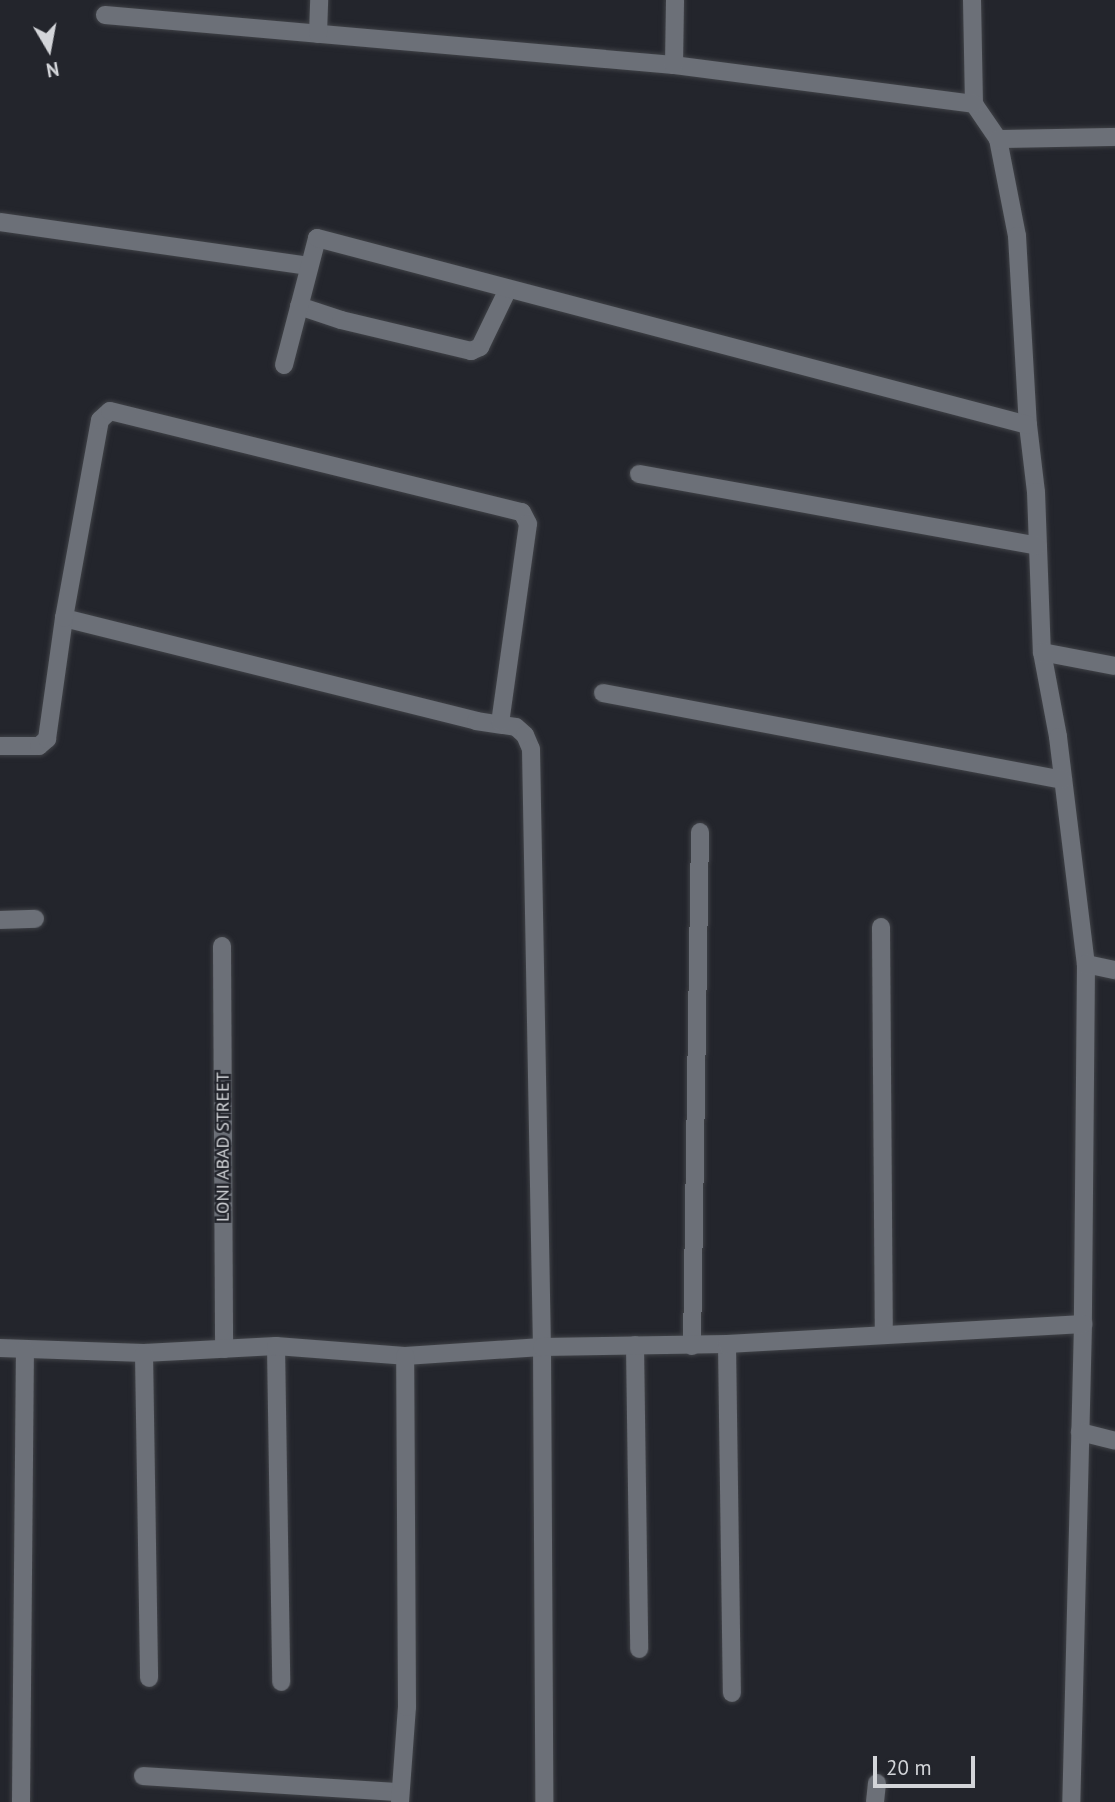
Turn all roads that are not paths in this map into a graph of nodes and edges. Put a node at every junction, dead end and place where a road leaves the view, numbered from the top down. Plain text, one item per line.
1 (319, 0) edge
2 (675, 0) edge
3 (972, 0) edge
4 (105, 15) dead end
5 (318, 34) junction
6 (674, 65) junction
7 (974, 104) junction
8 (1115, 137) edge
9 (998, 139) junction
10 (0, 222) edge
11 (309, 266) junction
12 (509, 289) junction
13 (299, 306) junction
14 (284, 365) dead end
15 (1028, 425) junction
16 (639, 474) dead end
17 (1038, 547) junction
18 (64, 618) junction
19 (1042, 652) junction
20 (1115, 666) edge
21 (603, 693) dead end
22 (500, 722) junction
23 (0, 746) edge
24 (1063, 780) junction
25 (700, 832) dead end
26 (0, 919) edge
27 (35, 919) dead end
28 (881, 927) dead end
29 (222, 946) dead end
30 (1086, 964) junction
31 (1115, 970) edge
32 (1083, 1324) junction
33 (884, 1335) junction
34 (727, 1344) junction
35 (635, 1345) junction
36 (276, 1346) junction
37 (692, 1346) junction
38 (542, 1347) junction
39 (0, 1348) edge
40 (25, 1349) junction
41 (224, 1349) junction
42 (144, 1353) junction
43 (405, 1356) junction
44 (1080, 1432) junction
45 (1115, 1441) edge
46 (639, 1649) dead end
47 (149, 1678) dead end
48 (281, 1682) dead end
49 (732, 1693) dead end
50 (144, 1776) dead end
51 (877, 1783) dead end
52 (400, 1797) edge
53 (21, 1802) edge
54 (544, 1802) edge
55 (875, 1802) edge
56 (1071, 1802) edge

1 - 5 street
2 - 6 street
3 - 7 street
4 - 5 street
5 - 6 street
6 - 7 street
7 - 9 street
8 - 9 street
9 - 15 street
10 - 11 street
11 - 12 street
11 - 13 street
12 - 13 street
12 - 15 street
13 - 14 street
15 - 17 street
16 - 17 street
17 - 19 street
18 - 22 street
18 - 22 street
18 - 23 street
19 - 20 street
19 - 24 street
21 - 24 street
22 - 38 street
24 - 30 street
25 - 37 street
26 - 27 street
28 - 33 street
29 - 41 street, LONI ABAD STREET
30 - 31 street
30 - 32 street
32 - 33 street
32 - 44 street
33 - 34 street
34 - 37 street
34 - 49 street
35 - 37 street
35 - 38 street
35 - 46 street
36 - 41 street
36 - 43 street
36 - 48 street
38 - 43 street
38 - 54 street
39 - 40 street
40 - 42 street
40 - 53 street
41 - 42 street
42 - 47 street
43 - 52 street
44 - 45 street
44 - 56 street
50 - 52 street
51 - 55 street

